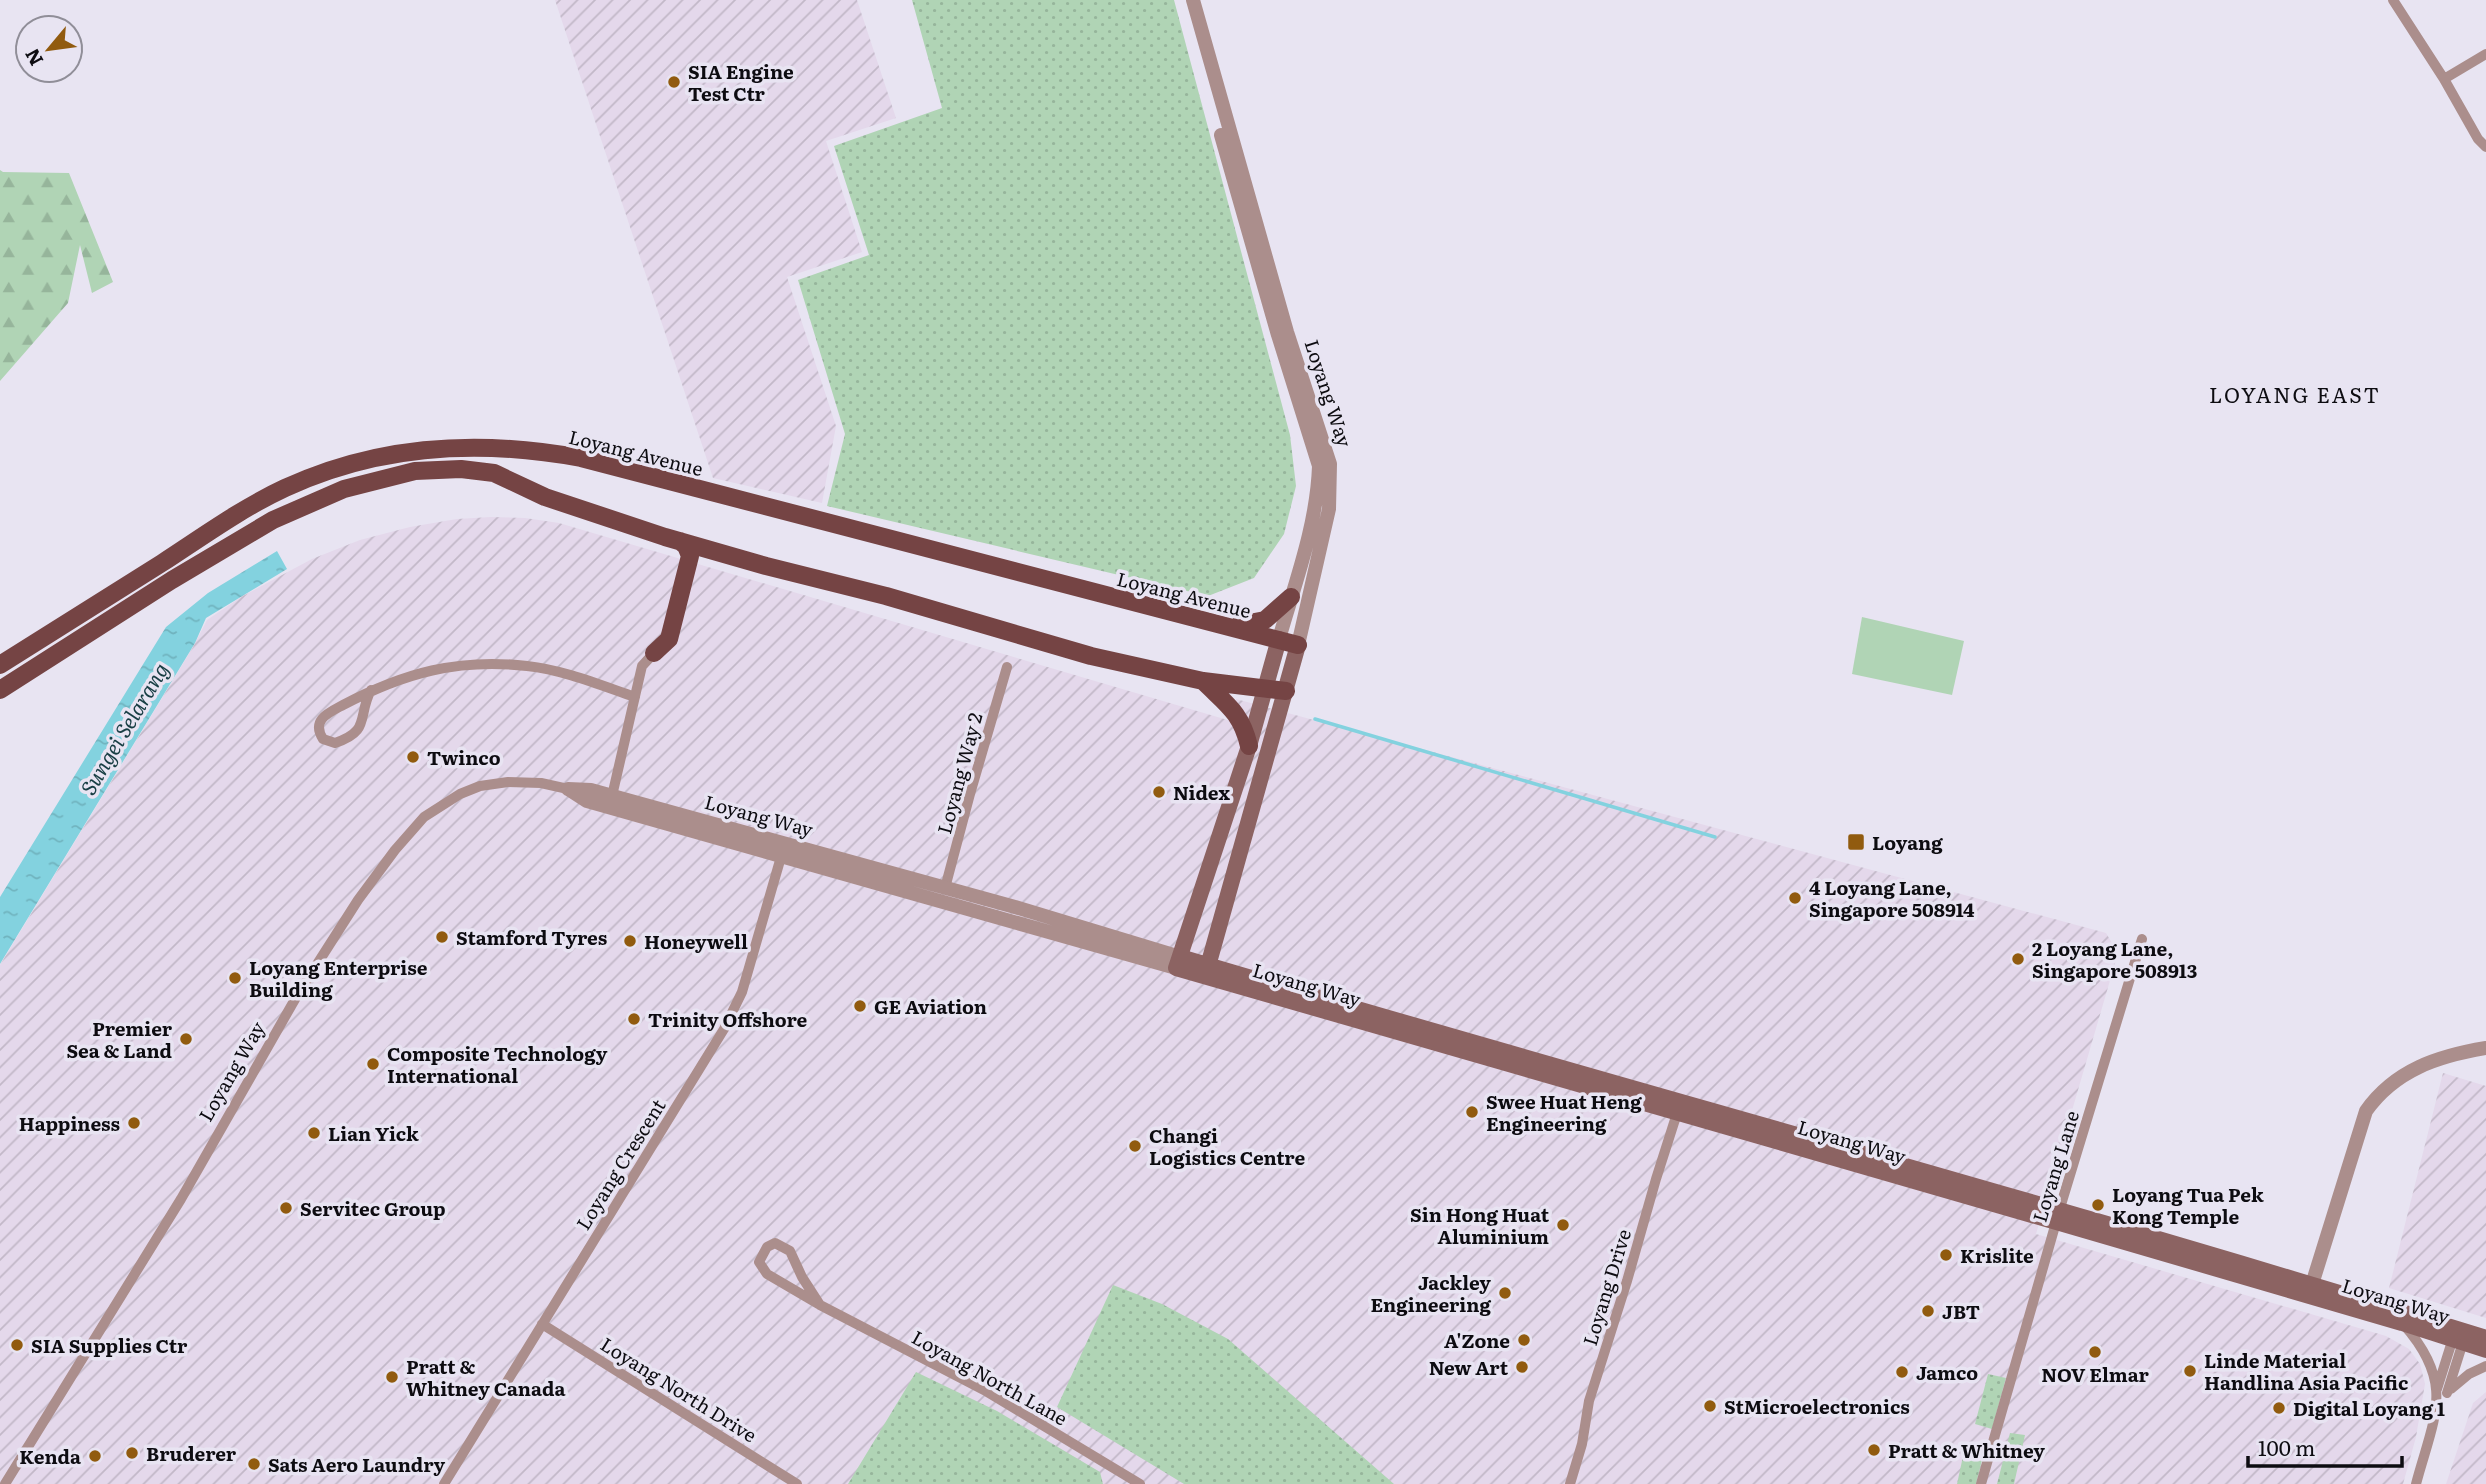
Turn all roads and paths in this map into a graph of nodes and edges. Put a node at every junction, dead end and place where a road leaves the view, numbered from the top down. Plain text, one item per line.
1 (1183, 0) edge
2 (1192, 0) edge
3 (2393, 0) edge
4 (2486, 54) edge
5 (2444, 79) junction
6 (2486, 147) edge
7 (680, 541) junction
8 (1291, 597) junction
9 (1228, 625) junction
10 (1279, 639) junction
11 (1298, 645) junction
12 (654, 653) joint
13 (0, 665) edge
14 (1007, 667) dead end
15 (1203, 681) junction
16 (1264, 688) junction
17 (0, 690) edge
18 (371, 690) junction
19 (1286, 691) junction
20 (635, 696) junction
21 (1249, 747) junction
22 (568, 789) junction
23 (612, 796) junction
24 (594, 802) junction
25 (620, 809) junction
26 (783, 850) junction
27 (945, 888) junction
28 (950, 904) junction
29 (2142, 939) dead end
30 (1178, 962) junction
31 (1206, 971) junction
32 (2486, 1048) edge
33 (2486, 1054) edge
34 (1679, 1107) junction
35 (2360, 1129) junction
36 (2058, 1216) junction
37 (2320, 1258) junction
38 (2288, 1276) junction
39 (2310, 1289) junction
40 (820, 1305) junction
41 (2402, 1323) junction
42 (542, 1324) junction
43 (2459, 1335) junction
44 (2486, 1338) edge
45 (2486, 1350) edge
46 (2486, 1366) edge
47 (2442, 1391) junction
48 (5, 1484) edge
49 (444, 1484) edge
50 (797, 1484) edge
51 (1140, 1484) edge
52 (1570, 1484) edge
53 (1981, 1484) edge
54 (2416, 1484) edge

1 - 8 street, Loyang Way
2 - 11 street, Loyang Way
3 - 5 street
4 - 5 street
5 - 6 street
7 - 12 main road
7 - 15 main road
7 - 17 main road
8 - 9 main road
8 - 10 street, Loyang Way
9 - 10 main road, Loyang Avenue
9 - 13 main road, Loyang Avenue
10 - 11 main road, Loyang Avenue
10 - 16 main road, Loyang Way
11 - 19 main road, Loyang Way
12 - 20 street
14 - 27 street, Loyang Way 2
15 - 16 main road
15 - 21 main road
16 - 19 main road
16 - 21 main road, Loyang Way
18 - 18 street
18 - 20 street
19 - 31 main road, Loyang Way
20 - 23 street
21 - 30 main road, Loyang Way
22 - 23 street, Loyang Way
22 - 24 street, Loyang Way
22 - 48 street, Loyang Way
23 - 24 street
23 - 25 street
23 - 26 street, Loyang Way
24 - 25 street, Loyang Way
25 - 26 street, Loyang Way
26 - 27 street, Loyang Way
26 - 28 street, Loyang Way
26 - 42 street, Loyang Crescent
27 - 28 street
27 - 30 street, Loyang Way
28 - 30 street, Loyang Way
29 - 36 street, Loyang Lane
30 - 31 main road, Loyang Way
31 - 34 main road, Loyang Way
32 - 35 street
33 - 35 street
34 - 36 main road, Loyang Way
34 - 52 street, Loyang Drive
35 - 37 street
36 - 38 main road, Loyang Way
36 - 39 main road, Loyang Way
36 - 53 street, Loyang Lane
37 - 38 street
37 - 39 street
38 - 39 main road, Loyang Way
39 - 41 main road, Loyang Way
39 - 43 main road, Loyang Way
40 - 40 street, Loyang North Lane
40 - 51 street, Loyang North Lane
41 - 43 main road, Loyang Way
41 - 47 street
42 - 49 street, Loyang Crescent
42 - 50 street, Loyang North Drive
43 - 44 main road, Loyang Way
43 - 45 main road, Loyang Way
43 - 47 street
46 - 47 street
47 - 54 street

